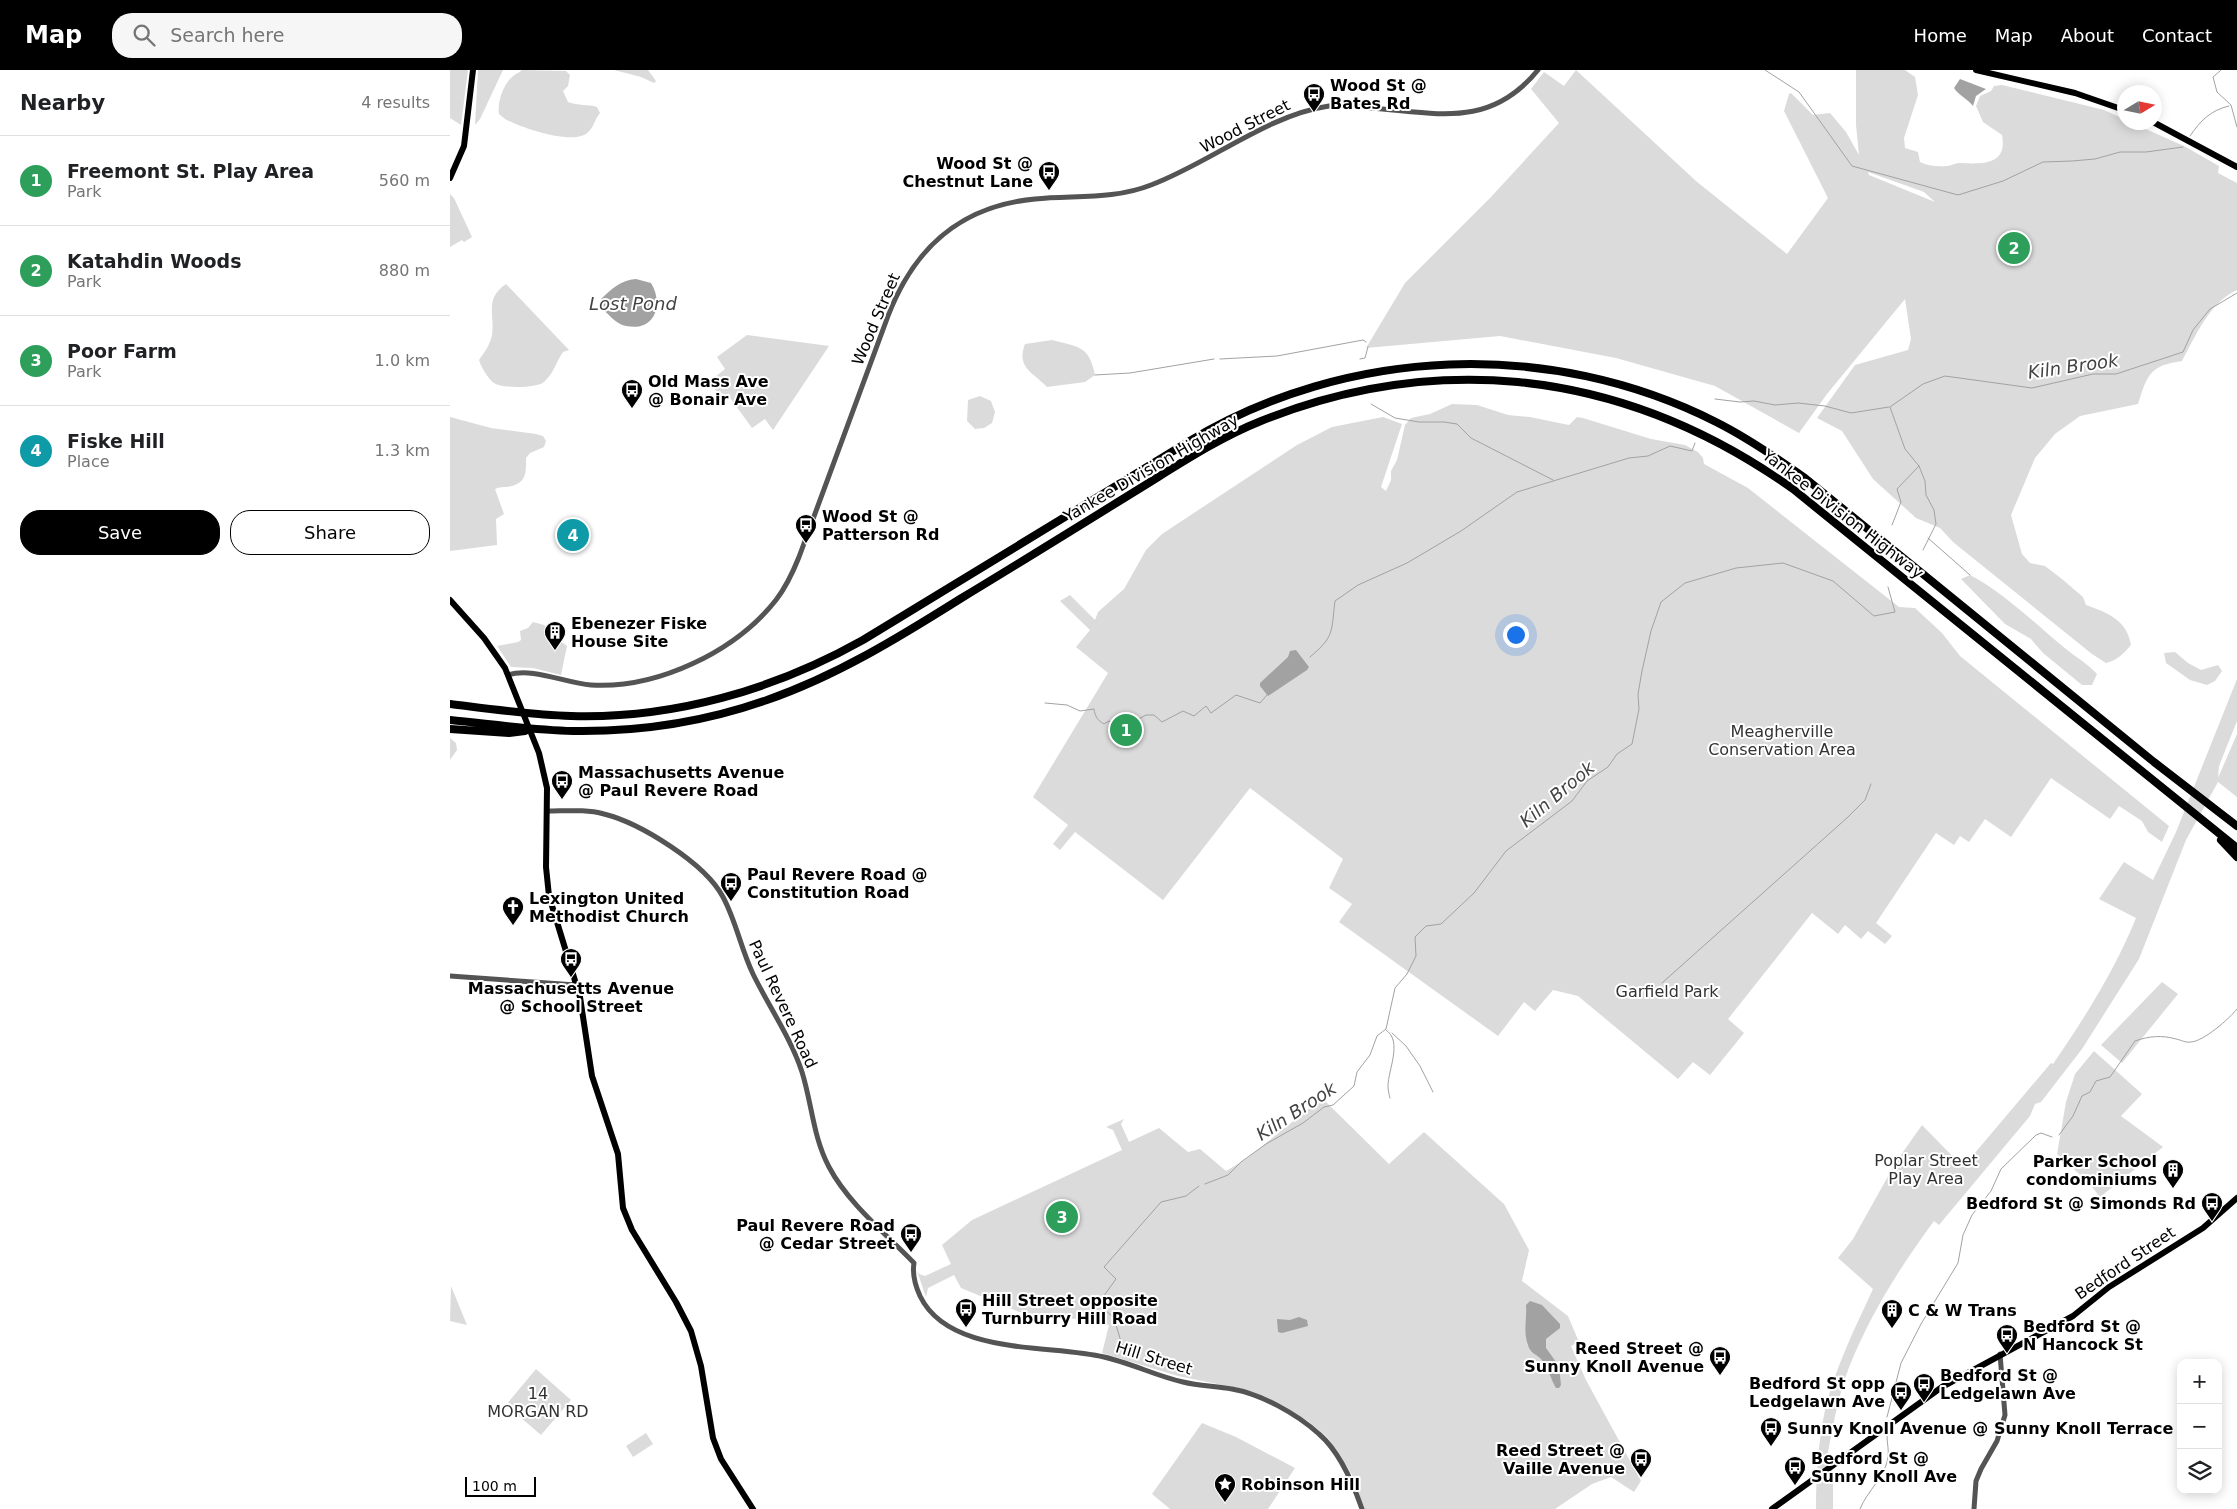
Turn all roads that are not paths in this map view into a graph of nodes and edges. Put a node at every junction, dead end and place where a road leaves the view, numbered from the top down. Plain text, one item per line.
1 (473, 70) edge
2 (1538, 70) edge
3 (1976, 70) edge
4 (2117, 108) edge
5 (2162, 127) edge
6 (2237, 168) edge
7 (450, 178) edge
8 (450, 600) edge
9 (508, 675) junction
10 (450, 704) edge
11 (450, 720) edge
12 (450, 729) edge
13 (542, 730) junction
14 (548, 811) junction
15 (2201, 819) junction
16 (2237, 826) edge
17 (2237, 848) edge
18 (2237, 857) edge
19 (450, 976) edge
20 (576, 985) junction
21 (2237, 1198) edge
22 (913, 1277) joint
23 (2000, 1354) junction
24 (753, 1509) edge
25 (1362, 1509) edge
26 (1772, 1509) edge
27 (1974, 1509) edge

1 - 7 main road
2 - 9 street, Wood Street
3 - 4 main road
5 - 6 main road
8 - 9 main road
9 - 14 main road
10 - 16 highway, Yankee Division Highway
11 - 13 highway, Yankee Division Highway
12 - 13 highway
13 - 15 highway, Yankee Division Highway
14 - 20 main road
14 - 22 street, Paul Revere Road
15 - 17 highway, Yankee Division Highway
15 - 18 highway
19 - 20 street
20 - 24 main road
21 - 23 main road, Bedford Street
22 - 25 street, Hill Street
23 - 26 main road, Bedford Street
23 - 27 street

